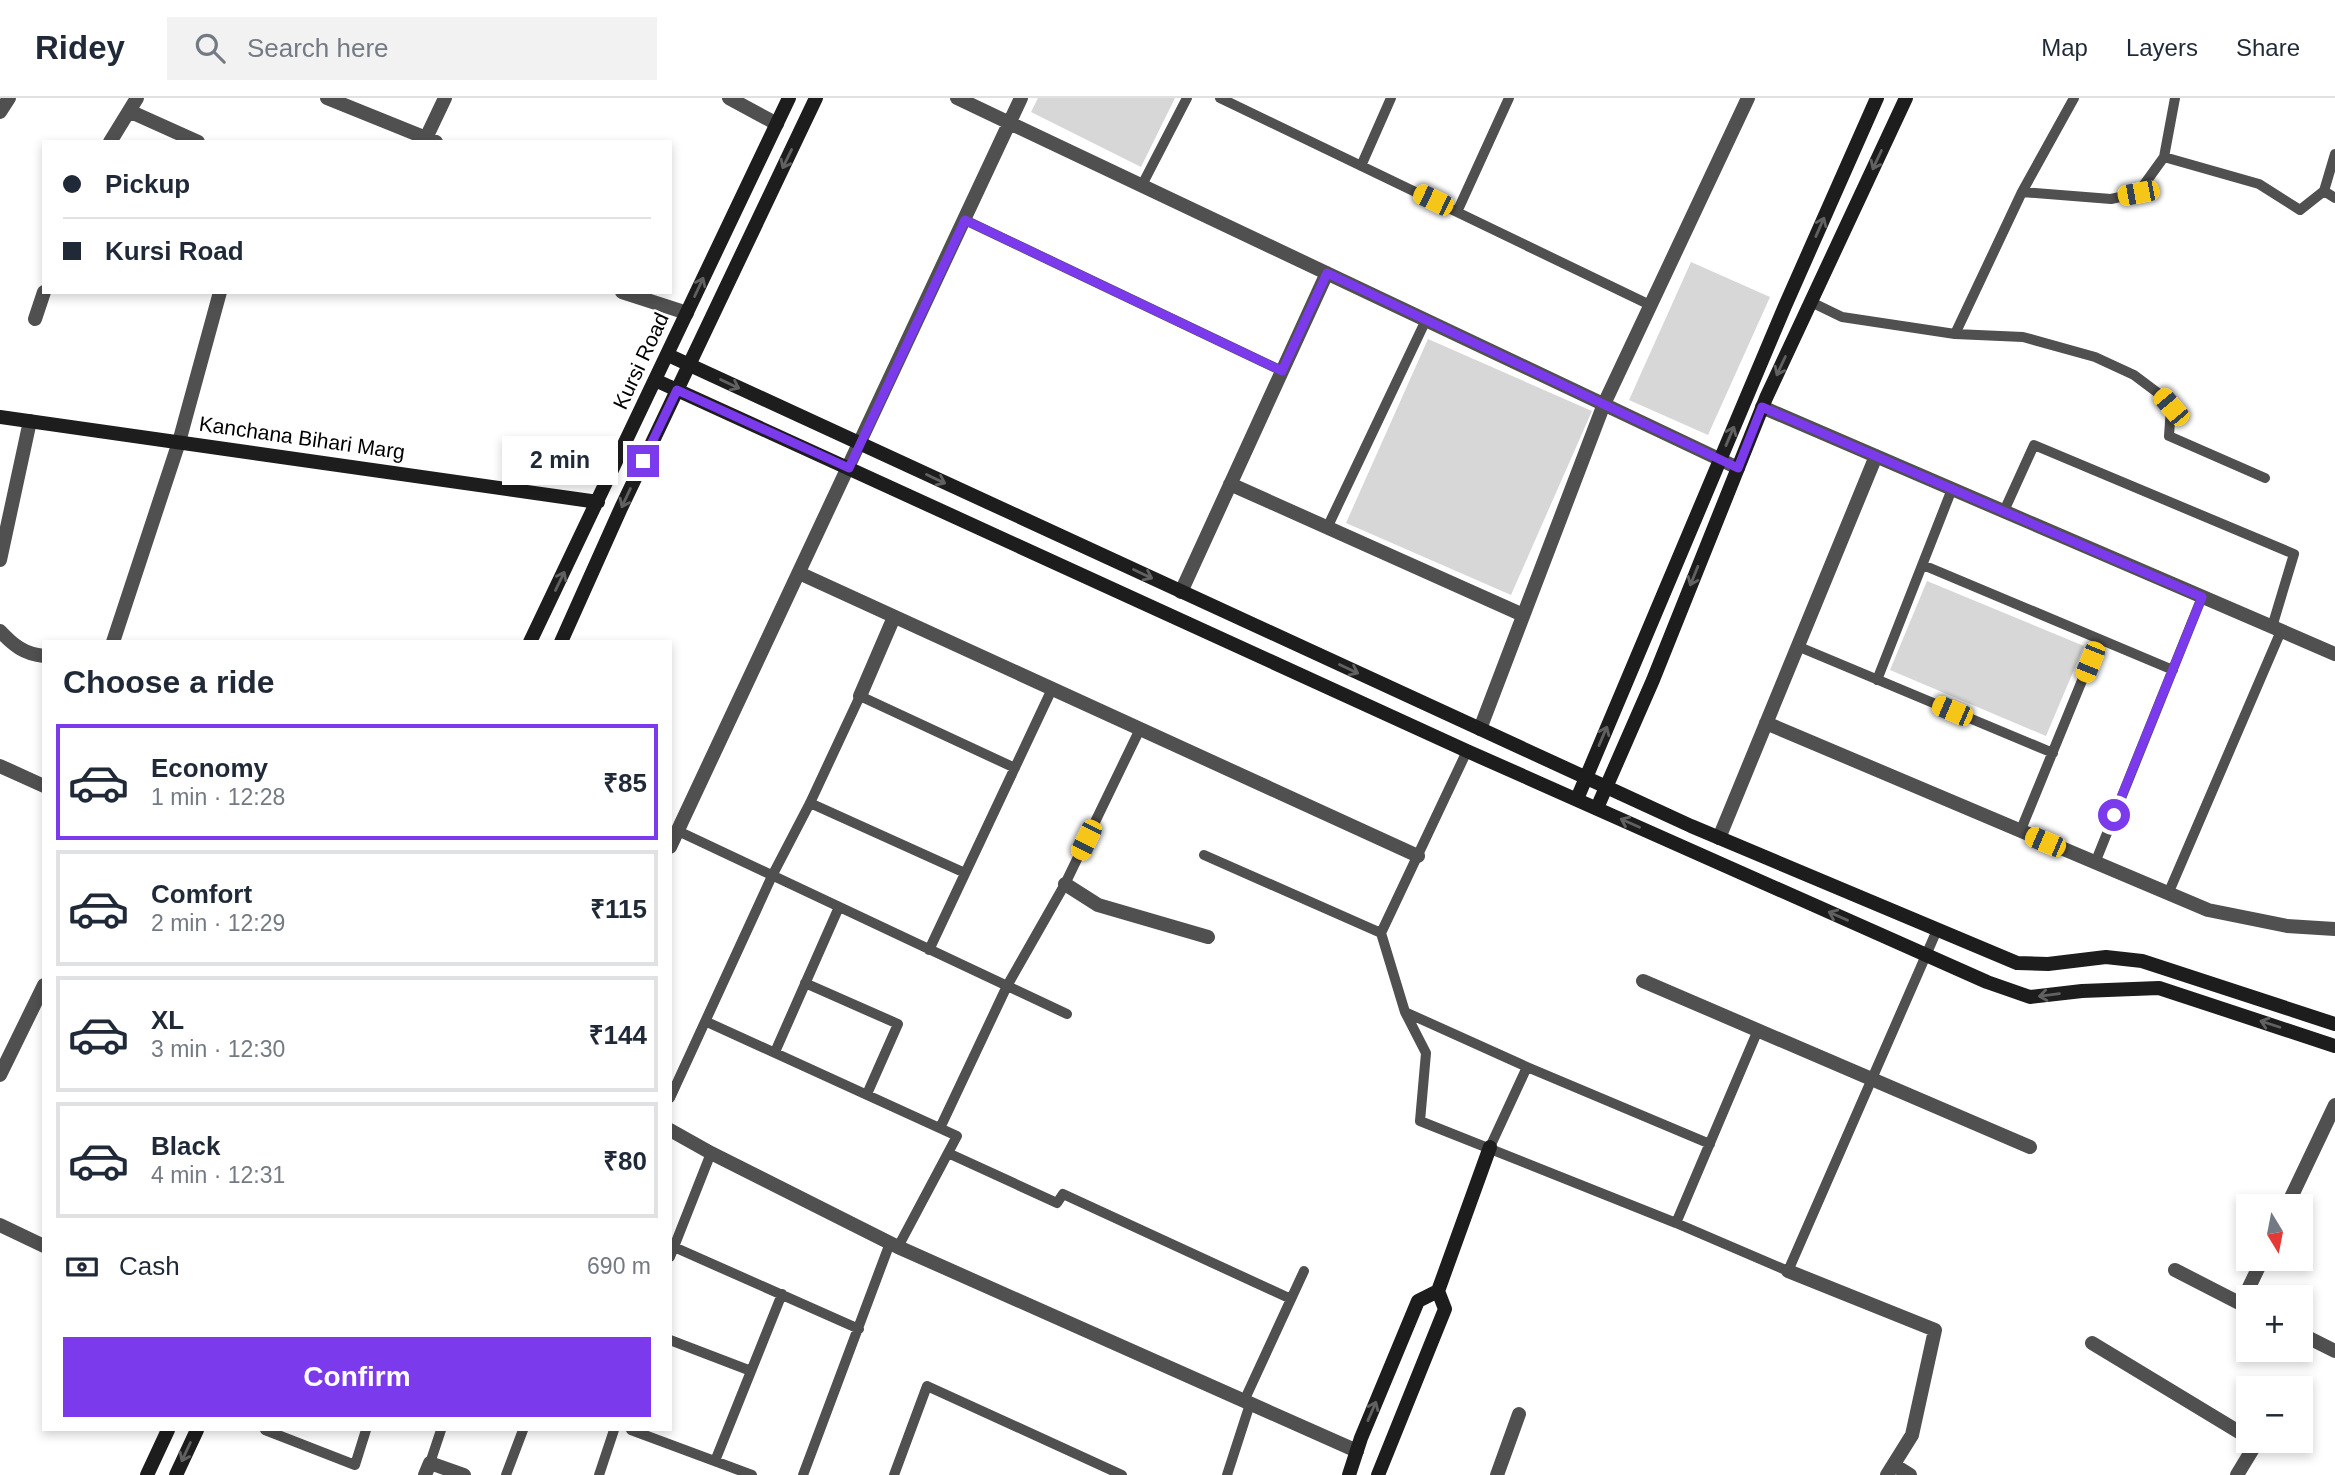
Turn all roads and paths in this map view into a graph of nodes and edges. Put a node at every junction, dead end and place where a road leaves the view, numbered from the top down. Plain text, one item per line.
1 (9, 98) edge
2 (327, 98) edge
3 (445, 98) edge
4 (729, 98) edge
5 (789, 98) edge
6 (816, 98) edge
7 (957, 98) edge
8 (1021, 98) edge
9 (1187, 98) edge
10 (1220, 98) edge
11 (1391, 98) edge
12 (1509, 98) edge
13 (1748, 98) edge
14 (1877, 98) edge
15 (1906, 98) edge
16 (2074, 98) edge
17 (2175, 98) edge
18 (133, 104) edge
19 (0, 112) edge
20 (1010, 122) junction
21 (777, 124) junction
22 (111, 140) edge
23 (195, 140) edge
24 (431, 140) edge
25 (2335, 155) edge
26 (2164, 157) junction
27 (1361, 166) junction
28 (1142, 185) junction
29 (2324, 191) junction
30 (2022, 192) junction
31 (2335, 198) edge
32 (1457, 212) junction
33 (965, 220) junction
34 (1327, 273) junction
35 (43, 294) edge
36 (219, 294) edge
37 (628, 294) edge
38 (1811, 302) junction
39 (1650, 305) junction
40 (687, 313) junction
41 (35, 319) dead end
42 (1426, 320) junction
43 (1955, 334) junction
44 (668, 355) junction
45 (689, 365) junction
46 (1282, 371) junction
47 (655, 380) junction
48 (677, 390) junction
49 (1604, 404) junction
50 (1762, 407) junction
51 (0, 417) edge
52 (30, 421) junction
53 (179, 442) junction
54 (860, 444) junction
55 (1875, 456) junction
56 (1720, 459) junction
57 (849, 468) junction
58 (1738, 468) junction
59 (2265, 478) dead end
60 (1230, 484) junction
61 (1952, 489) junction
62 (598, 502) junction
63 (2004, 511) junction
64 (1327, 528) junction
65 (0, 560) edge
66 (1923, 565) junction
67 (799, 573) junction
68 (1181, 592) junction
69 (2202, 597) junction
70 (1523, 615) junction
71 (894, 617) junction
72 (2277, 629) junction
73 (0, 631) edge
74 (2099, 639) junction
75 (114, 640) edge
76 (531, 640) edge
77 (562, 640) edge
78 (1797, 646) junction
79 (2335, 654) edge
80 (42, 656) edge
81 (2173, 670) junction
82 (1877, 680) junction
83 (1052, 689) junction
84 (860, 696) junction
85 (1766, 723) junction
86 (1140, 729) junction
87 (1480, 729) junction
88 (1467, 751) junction
89 (2053, 753) junction
90 (0, 766) edge
91 (1015, 768) junction
92 (1587, 778) junction
93 (42, 785) edge
94 (1608, 788) junction
95 (1577, 799) junction
96 (810, 803) junction
97 (1597, 808) junction
98 (678, 831) junction
99 (2020, 832) junction
100 (1719, 838) junction
101 (672, 843) edge
102 (1204, 855) dead end
103 (1418, 856) junction
104 (2095, 863) junction
105 (965, 873) junction
106 (772, 876) junction
107 (1065, 884) junction
108 (2168, 894) junction
109 (839, 907) junction
110 (2335, 929) edge
111 (1937, 930) junction
112 (1381, 933) junction
113 (1209, 937) dead end
114 (929, 950) junction
115 (1926, 955) junction
116 (1643, 981) dead end
117 (805, 983) junction
118 (1007, 986) junction
119 (42, 989) edge
120 (1405, 1012) junction
121 (1067, 1014) dead end
122 (707, 1022) junction
123 (2335, 1024) edge
124 (1758, 1030) junction
125 (2335, 1045) edge
126 (775, 1052) junction
127 (1527, 1067) junction
128 (0, 1075) edge
129 (1872, 1079) junction
130 (672, 1094) edge
131 (867, 1094) junction
132 (2335, 1105) edge
133 (940, 1128) junction
134 (672, 1130) edge
135 (1710, 1144) junction
136 (1490, 1147) junction
137 (2030, 1147) dead end
138 (711, 1153) junction
139 (947, 1153) junction
140 (2293, 1194) edge
141 (1676, 1223) junction
142 (0, 1225) edge
143 (42, 1245) edge
144 (894, 1245) junction
145 (672, 1252) edge
146 (2175, 1270) dead end
147 (1304, 1271) dead end
148 (1788, 1271) junction
149 (1438, 1291) junction
150 (782, 1294) junction
151 (1291, 1299) junction
152 (2236, 1301) edge
153 (859, 1329) junction
154 (2313, 1340) edge
155 (672, 1341) edge
156 (2092, 1343) dead end
157 (2335, 1351) edge
158 (751, 1371) junction
159 (1247, 1403) junction
160 (1519, 1414) dead end
161 (2236, 1430) edge
162 (168, 1431) edge
163 (197, 1431) edge
164 (268, 1431) edge
165 (366, 1431) edge
166 (441, 1431) edge
167 (523, 1431) edge
168 (614, 1431) edge
169 (634, 1431) edge
170 (1357, 1451) junction
171 (2250, 1453) edge
172 (715, 1461) junction
173 (428, 1469) edge
174 (1891, 1470) edge
175 (147, 1475) edge
176 (176, 1475) edge
177 (464, 1475) edge
178 (506, 1475) edge
179 (599, 1475) edge
180 (752, 1475) edge
181 (803, 1475) edge
182 (894, 1475) edge
183 (1122, 1475) edge
184 (1227, 1475) edge
185 (1349, 1475) edge
186 (1378, 1475) edge
187 (1497, 1475) edge
188 (1910, 1475) edge
189 (2237, 1475) edge

1 - 19 street
2 - 24 street
3 - 24 street
4 - 21 street
5 - 21 street, Kursi Road
6 -> 45 street
7 - 20 street
8 - 20 street
9 - 28 lane
10 - 27 lane
11 - 27 lane
12 - 32 lane
13 - 39 street
56 -> 14 street
15 -> 38 street
16 - 30 lane
17 - 26 lane
18 - 22 street
18 - 23 street
20 - 28 street
20 - 33 street
40 -> 21 street, Kursi Road
25 - 29 lane
26 - 29 lane
26 - 30 lane
27 - 32 lane
28 - 34 street
29 - 31 lane
30 - 43 lane
32 - 39 lane
33 - 46 lane
33 - 54 street
34 - 42 street
34 - 46 street
35 - 41 street
36 - 53 street
37 - 40 street
38 - 43 lane
38 -> 50 street
39 - 49 street
40 - 44 street, Kursi Road
42 - 49 street
42 - 64 lane
43 - 59 lane
44 - 45 street
44 - 47 street, Kursi Road
45 - 48 street
45 -> 54 street
46 - 60 street
47 - 48 street
47 - 62 street, Kursi Road
48 - 57 street
48 -> 77 street
49 - 56 street
49 - 70 street
50 - 55 street
50 - 58 street
51 - 52 street, Kanchana Bihari Marg
52 - 53 street, Kanchana Bihari Marg
52 - 65 street
53 - 62 street, Kanchana Bihari Marg
53 - 75 street
54 - 57 street
54 -> 68 street
55 - 61 street
55 - 78 street
56 - 58 street
92 -> 56 street
57 - 67 street
57 - 88 street
58 -> 94 street
60 - 64 street
60 - 68 street
61 - 63 street
61 - 66 lane
76 -> 62 street, Kursi Road
63 - 69 street
63 - 72 lane
64 - 70 street
66 - 74 lane
66 - 82 lane
67 - 71 street
67 - 98 street
68 -> 87 street
69 - 72 street
69 - 81 lane
70 - 87 street
71 - 83 street
71 - 84 street
72 - 79 street
72 - 108 lane
73 - 80 street
74 - 81 lane
74 - 89 lane
78 - 82 lane
78 - 85 street
81 - 104 lane
82 - 89 lane
83 - 86 street
83 - 91 lane
84 - 91 lane
84 - 96 lane
85 - 99 street
85 - 100 street
86 - 103 street
86 - 107 lane
87 - 92 street
88 - 95 street
88 - 103 lane
89 - 99 lane
90 - 93 street
91 - 105 lane
92 - 94 street
92 - 95 street
94 - 97 street
94 - 100 street
95 - 97 street
96 - 105 lane
96 - 106 lane
115 -> 97 street
98 - 101 street
98 - 106 lane
99 - 104 street
100 - 111 street
102 - 112 lane
103 - 112 lane
104 - 108 street
105 - 114 lane
106 - 109 lane
106 - 122 lane
107 - 113 street
107 - 118 lane
108 - 110 street
109 - 114 lane
109 - 117 lane
111 - 115 lane
111 - 123 street
112 - 120 lane
114 - 118 lane
125 -> 115 street
115 - 129 lane
116 - 124 street
117 - 126 lane
117 - 131 lane
118 - 121 lane
118 - 133 lane
119 - 128 street
120 - 127 lane
120 - 136 lane
122 - 126 lane
122 - 130 lane
124 - 129 street
124 - 135 lane
126 - 131 lane
127 - 135 lane
127 - 136 lane
129 - 137 street
129 - 148 lane
131 - 133 lane
132 - 140 street
133 - 139 lane
134 - 138 street
135 - 141 lane
136 - 141 lane
136 - 149 street
138 - 144 street
138 - 145 lane
139 - 144 lane
139 - 151 lane
141 - 148 lane
142 - 143 street
144 - 153 lane
144 - 159 street
145 - 150 lane
146 - 152 street
147 - 151 lane
148 - 174 street
170 -> 149 street
149 - 186 street
150 - 153 lane
150 - 158 lane
151 - 159 lane
153 - 181 lane
154 - 157 street
155 - 158 lane
156 - 161 street
158 - 172 lane
159 - 170 street
159 - 184 lane
160 - 187 street
162 - 175 street
163 -> 176 street
164 - 165 lane
166 - 173 lane
167 - 178 lane
168 - 179 lane
169 - 172 lane
170 - 185 street
171 - 189 street
172 - 180 lane
173 - 177 street
174 - 188 street
182 - 183 lane

